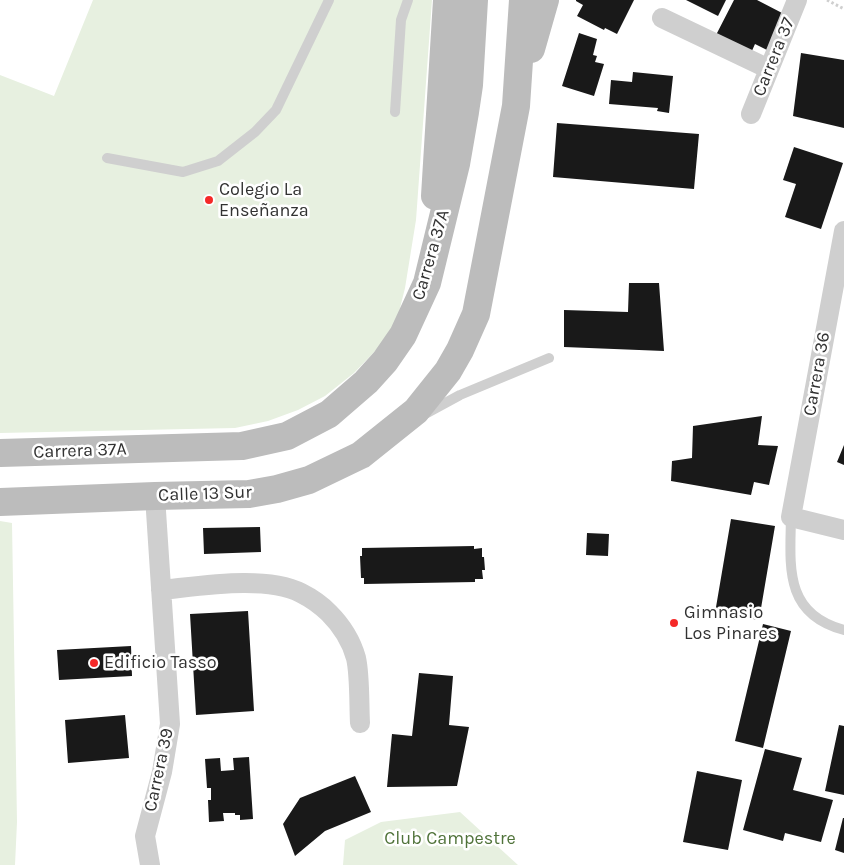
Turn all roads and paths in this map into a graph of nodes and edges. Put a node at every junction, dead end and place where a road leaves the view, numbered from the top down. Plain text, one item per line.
1 (329, 0) edge
2 (408, 0) edge
3 (447, 0) edge
4 (474, 0) edge
5 (523, 0) edge
6 (545, 0) edge
7 (797, 0) edge
8 (827, 0) edge
9 (844, 9) edge
10 (662, 18) dead end
11 (769, 69) junction
12 (516, 106) junction
13 (395, 112) dead end
14 (750, 114) dead end
15 (106, 158) dead end
16 (844, 231) edge
17 (433, 258) junction
18 (548, 358) dead end
19 (449, 389) junction
20 (0, 453) edge
21 (155, 496) junction
22 (0, 502) edge
23 (791, 517) junction
24 (844, 530) edge
25 (161, 590) junction
26 (844, 630) edge
27 (360, 723) dead end
28 (150, 865) edge

1 - 15 lane
2 - 13 lane
3 - 17 street
4 - 17 street, Carrera 37A
5 - 12 street
6 - 12 street
7 - 11 street, Carrera 37
8 - 9 path
10 - 11 street
11 - 14 street, Carrera 37
12 - 19 street
16 - 23 street, Carrera 36
17 - 20 street, Carrera 37A
18 - 19 lane
19 - 21 street, Calle 13 Sur
21 - 22 street, Calle 13 Sur
21 - 25 street, Carrera 39
23 - 24 street
23 - 26 lane
25 - 27 street
25 - 28 street, Carrera 39

